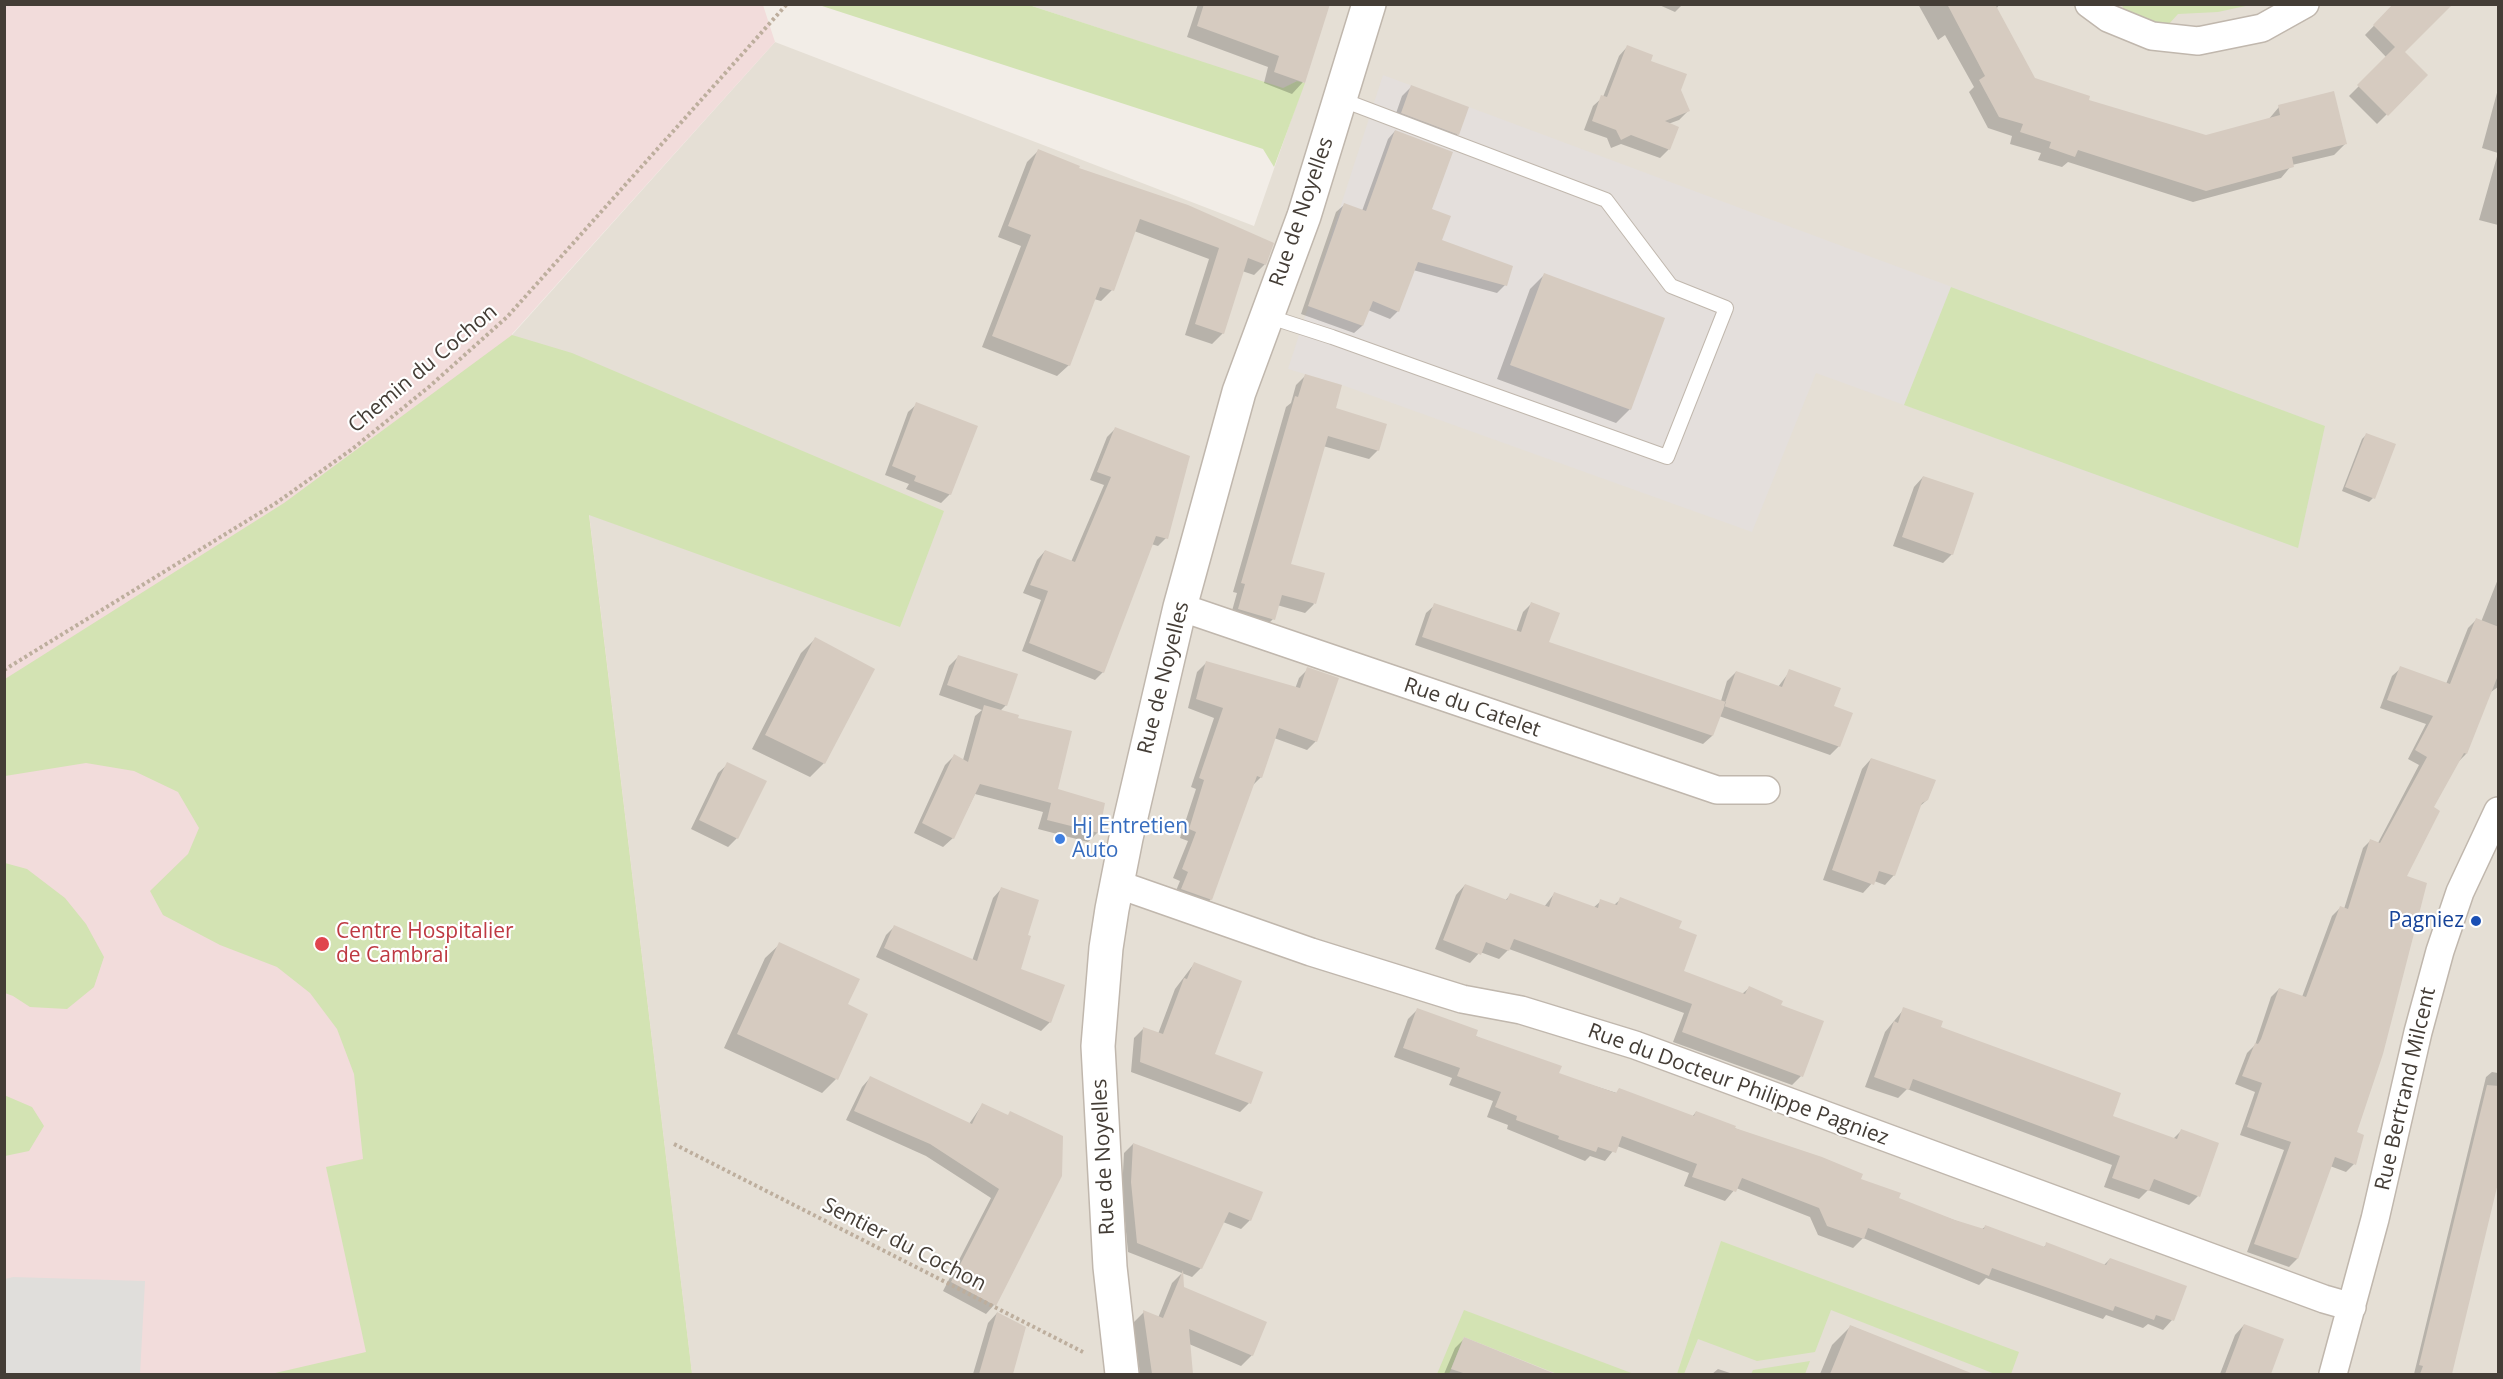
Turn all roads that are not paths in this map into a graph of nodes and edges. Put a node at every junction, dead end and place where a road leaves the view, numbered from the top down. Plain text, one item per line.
1 (1369, 4) edge
2 (2088, 4) edge
3 (2305, 4) edge
4 (1340, 99) junction
5 (1265, 316) junction
6 (1180, 607) junction
7 (1766, 790) dead end
8 (2499, 811) edge
9 (1117, 884) junction
10 (2352, 1307) junction
11 (1122, 1373) edge
12 (2333, 1374) edge

1 - 4 street, Rue de Noyelles
2 - 3 street
4 - 5 street, Rue de Noyelles
4 - 5 lane
5 - 6 street, Rue de Noyelles
6 - 7 street, Rue du Catelet
6 - 9 street, Rue de Noyelles
8 - 10 street, Rue Bertrand Milcent
9 - 10 street, Rue du Docteur Philippe Pagniez
9 - 11 street, Rue de Noyelles
10 - 12 street, Rue Bertrand Milcent

